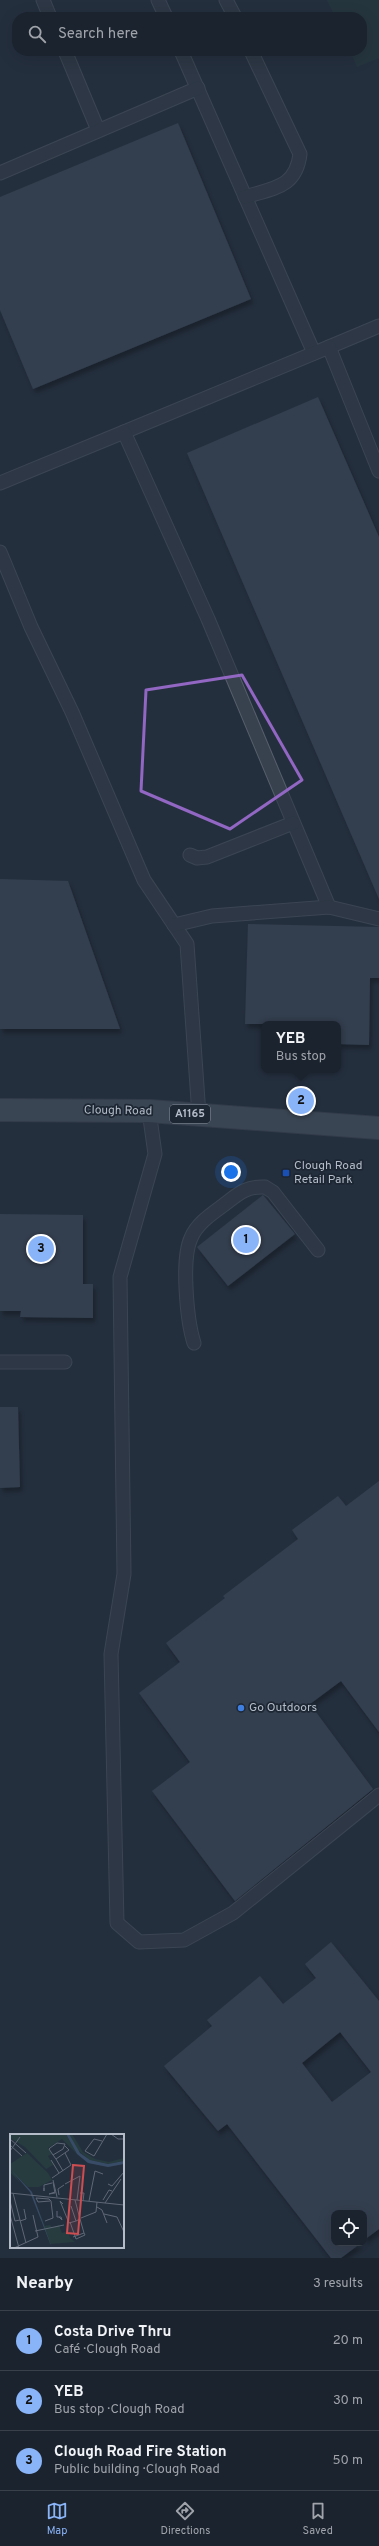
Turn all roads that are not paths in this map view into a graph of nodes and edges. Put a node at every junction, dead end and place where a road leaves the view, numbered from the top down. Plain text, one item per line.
1 (43, 0) edge
2 (158, 0) edge
3 (226, 0) edge
4 (48, 12) edge
5 (164, 12) edge
6 (232, 12) edge
7 (67, 56) edge
8 (183, 56) edge
9 (253, 56) edge
10 (198, 88) junction
11 (98, 130) junction
12 (0, 173) edge
13 (244, 197) junction
14 (379, 326) edge
15 (329, 347) junction
16 (314, 353) junction
17 (124, 432) junction
18 (379, 471) edge
19 (0, 483) edge
20 (0, 552) edge
21 (293, 823) junction
22 (190, 855) dead end
23 (329, 907) junction
24 (379, 918) edge
25 (174, 926) junction
26 (0, 1110) edge
27 (149, 1111) junction
28 (199, 1115) junction
29 (379, 1128) edge
30 (318, 1250) dead end
31 (194, 1343) dead end
32 (0, 1362) edge
33 (65, 1362) dead end
34 (379, 1795) edge

1 - 4 lane
2 - 5 lane
3 - 6 lane
7 - 11 lane
8 - 10 lane
9 - 13 lane
10 - 11 lane
10 - 13 lane
11 - 12 lane
13 - 16 lane
14 - 15 lane
15 - 16 lane
15 - 18 lane
16 - 17 lane
17 - 19 lane
17 - 21 lane
20 - 25 lane
21 - 22 lane
21 - 23 lane
23 - 24 lane
23 - 25 lane
25 - 28 lane
26 - 27 main road, Clough Road / A1165
27 - 28 main road, Clough Road / A1165
27 - 34 lane
28 - 29 main road, Clough Road / A1165
30 - 31 lane
32 - 33 lane

